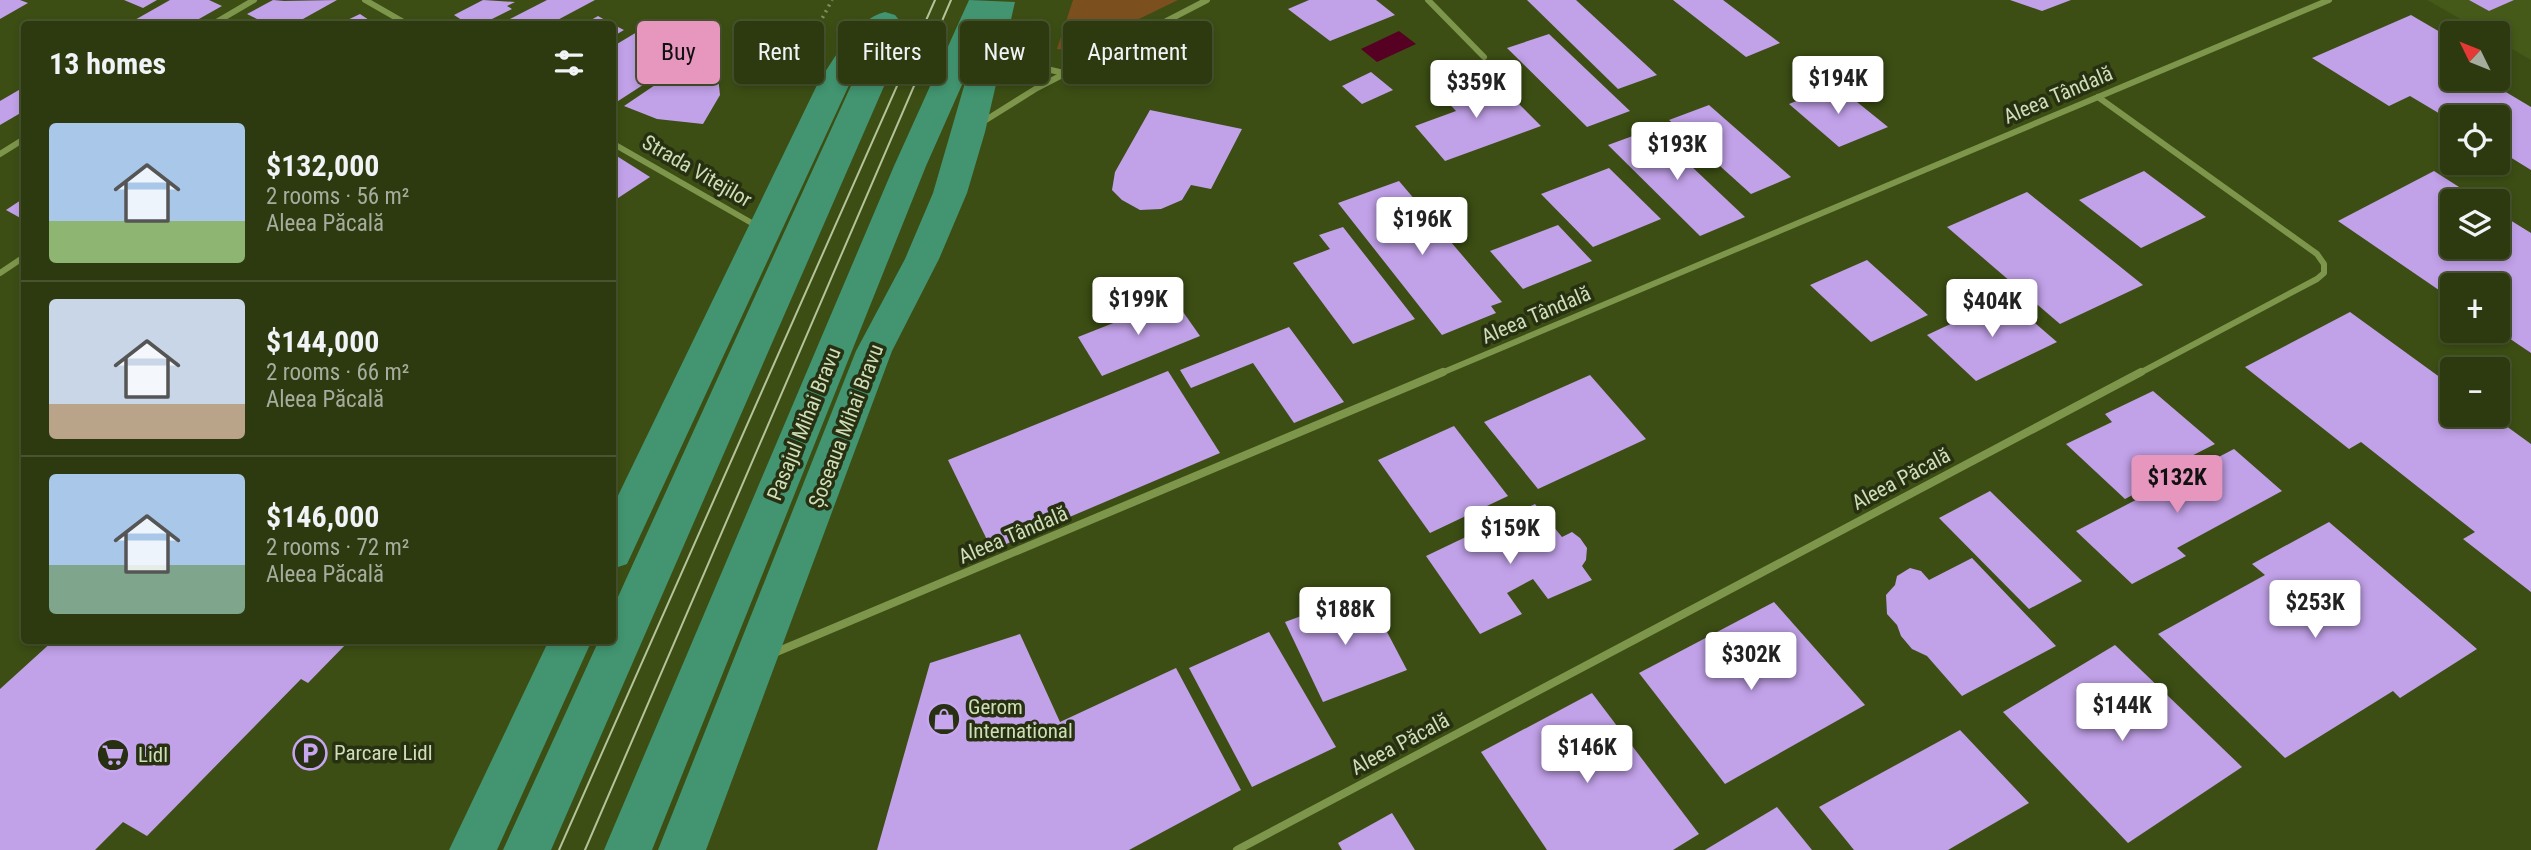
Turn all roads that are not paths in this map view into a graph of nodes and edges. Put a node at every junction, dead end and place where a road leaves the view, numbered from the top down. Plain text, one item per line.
1 (254, 0) edge
2 (365, 0) edge
3 (984, 0) edge
4 (1000, 0) edge
5 (1207, 0) edge
6 (1428, 0) edge
7 (2329, 0) edge
8 (890, 11) edge
9 (218, 21) edge
10 (402, 21) edge
11 (995, 21) edge
12 (1166, 21) edge
13 (1484, 57) dead end
14 (1063, 74) edge
15 (981, 84) edge
16 (2098, 97) junction
17 (969, 132) junction
18 (21, 141) edge
19 (616, 145) edge
20 (0, 154) edge
21 (764, 230) junction
22 (21, 259) edge
23 (0, 273) edge
24 (616, 544) edge
25 (569, 644) edge
26 (755, 661) junction
27 (473, 850) edge
28 (527, 850) edge
29 (628, 850) edge
30 (682, 850) edge
31 (1237, 850) edge

1 - 9 street
2 - 10 street
3 - 29 main road, Pasajul Mihai Bravu
4 - 11 main road, Șoseaua Mihai Bravu
5 - 12 street
6 - 13 street
7 - 16 street, Aleea Tândală
8 - 21 main road
8 - 28 main road
14 - 17 street
15 - 17 main road, Șoseaua Mihai Bravu
16 - 26 street, Aleea Tândală
16 - 31 street, Aleea Păcală
17 - 26 main road, Șoseaua Mihai Bravu
18 - 20 street
19 - 21 street, Strada Vitejilor
21 - 24 main road
22 - 23 street
25 - 27 main road
26 - 30 main road, Șoseaua Mihai Bravu

